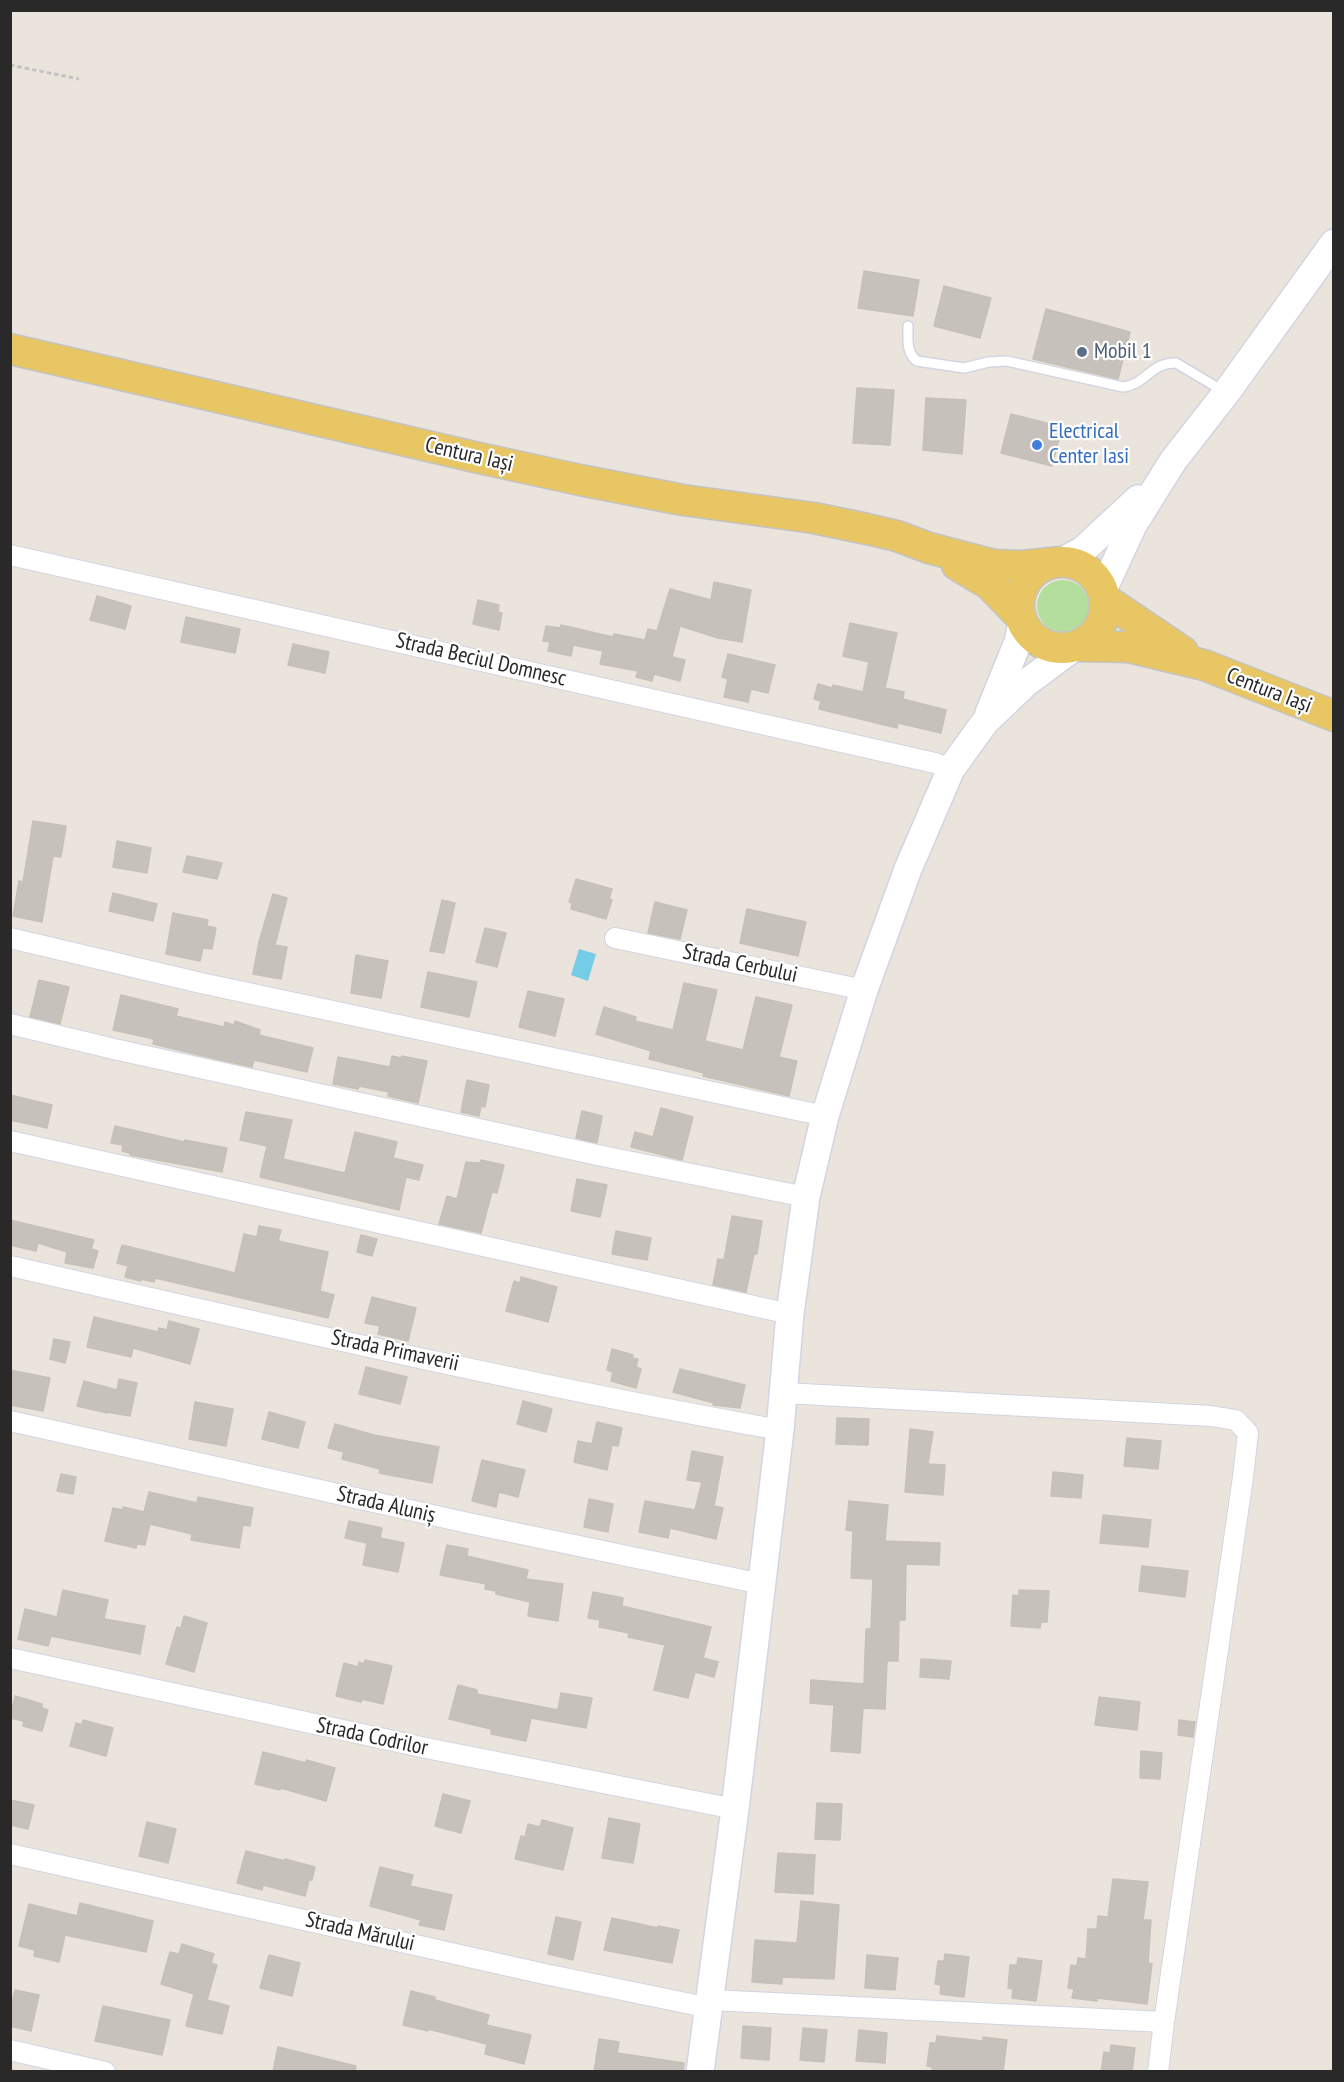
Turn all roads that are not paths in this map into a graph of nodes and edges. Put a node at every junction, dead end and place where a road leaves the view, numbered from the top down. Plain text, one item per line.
1 (1334, 243) edge
2 (908, 326) dead end
3 (10, 349) edge
4 (1226, 393) junction
5 (1173, 461) junction
6 (929, 548) junction
7 (10, 555) edge
8 (1056, 563) junction
9 (1104, 595) junction
10 (1021, 619) junction
11 (1076, 647) junction
12 (1204, 665) junction
13 (1334, 716) edge
14 (985, 722) junction
15 (951, 769) junction
16 (10, 938) edge
17 (615, 938) dead end
18 (864, 990) junction
19 (10, 1024) edge
20 (825, 1116) junction
21 (10, 1141) edge
22 (806, 1197) junction
23 (10, 1266) edge
24 (790, 1314) junction
25 (784, 1393) junction
26 (10, 1421) edge
27 (780, 1430) junction
28 (762, 1584) junction
29 (10, 1658) edge
30 (735, 1809) junction
31 (10, 1854) edge
32 (710, 2004) junction
33 (1164, 2022) junction
34 (10, 2050) edge
35 (105, 2072) edge
36 (700, 2072) edge
37 (1158, 2072) edge

1 - 4 main road
2 - 4 lane
3 - 6 main road, Centura Iași
4 - 5 main road
5 - 8 main road
5 - 9 main road
6 - 8 main road, Centura Iași
6 - 10 main road, Centura Iași
7 - 15 street, Strada Beciul Domnesc
8 - 9 main road
8 - 10 main road
9 - 11 main road
9 - 12 main road, Centura Iași
10 - 11 main road
10 - 14 main road
11 - 12 main road, Centura Iași
11 - 14 main road
12 - 13 main road, Centura Iași
14 - 15 main road
15 - 18 main road
16 - 20 street
17 - 18 street, Strada Cerbului
18 - 20 main road
19 - 22 street
20 - 22 main road
21 - 24 street
22 - 24 main road
23 - 27 street, Strada Primaverii
24 - 25 main road
25 - 27 main road
25 - 33 street
26 - 28 street, Strada Aluniș
27 - 28 main road
28 - 30 main road
29 - 30 street, Strada Codrilor
30 - 32 main road
31 - 32 street, Strada Mărului
32 - 33 street, Strada Mărului
32 - 36 main road
33 - 37 street
34 - 35 street

